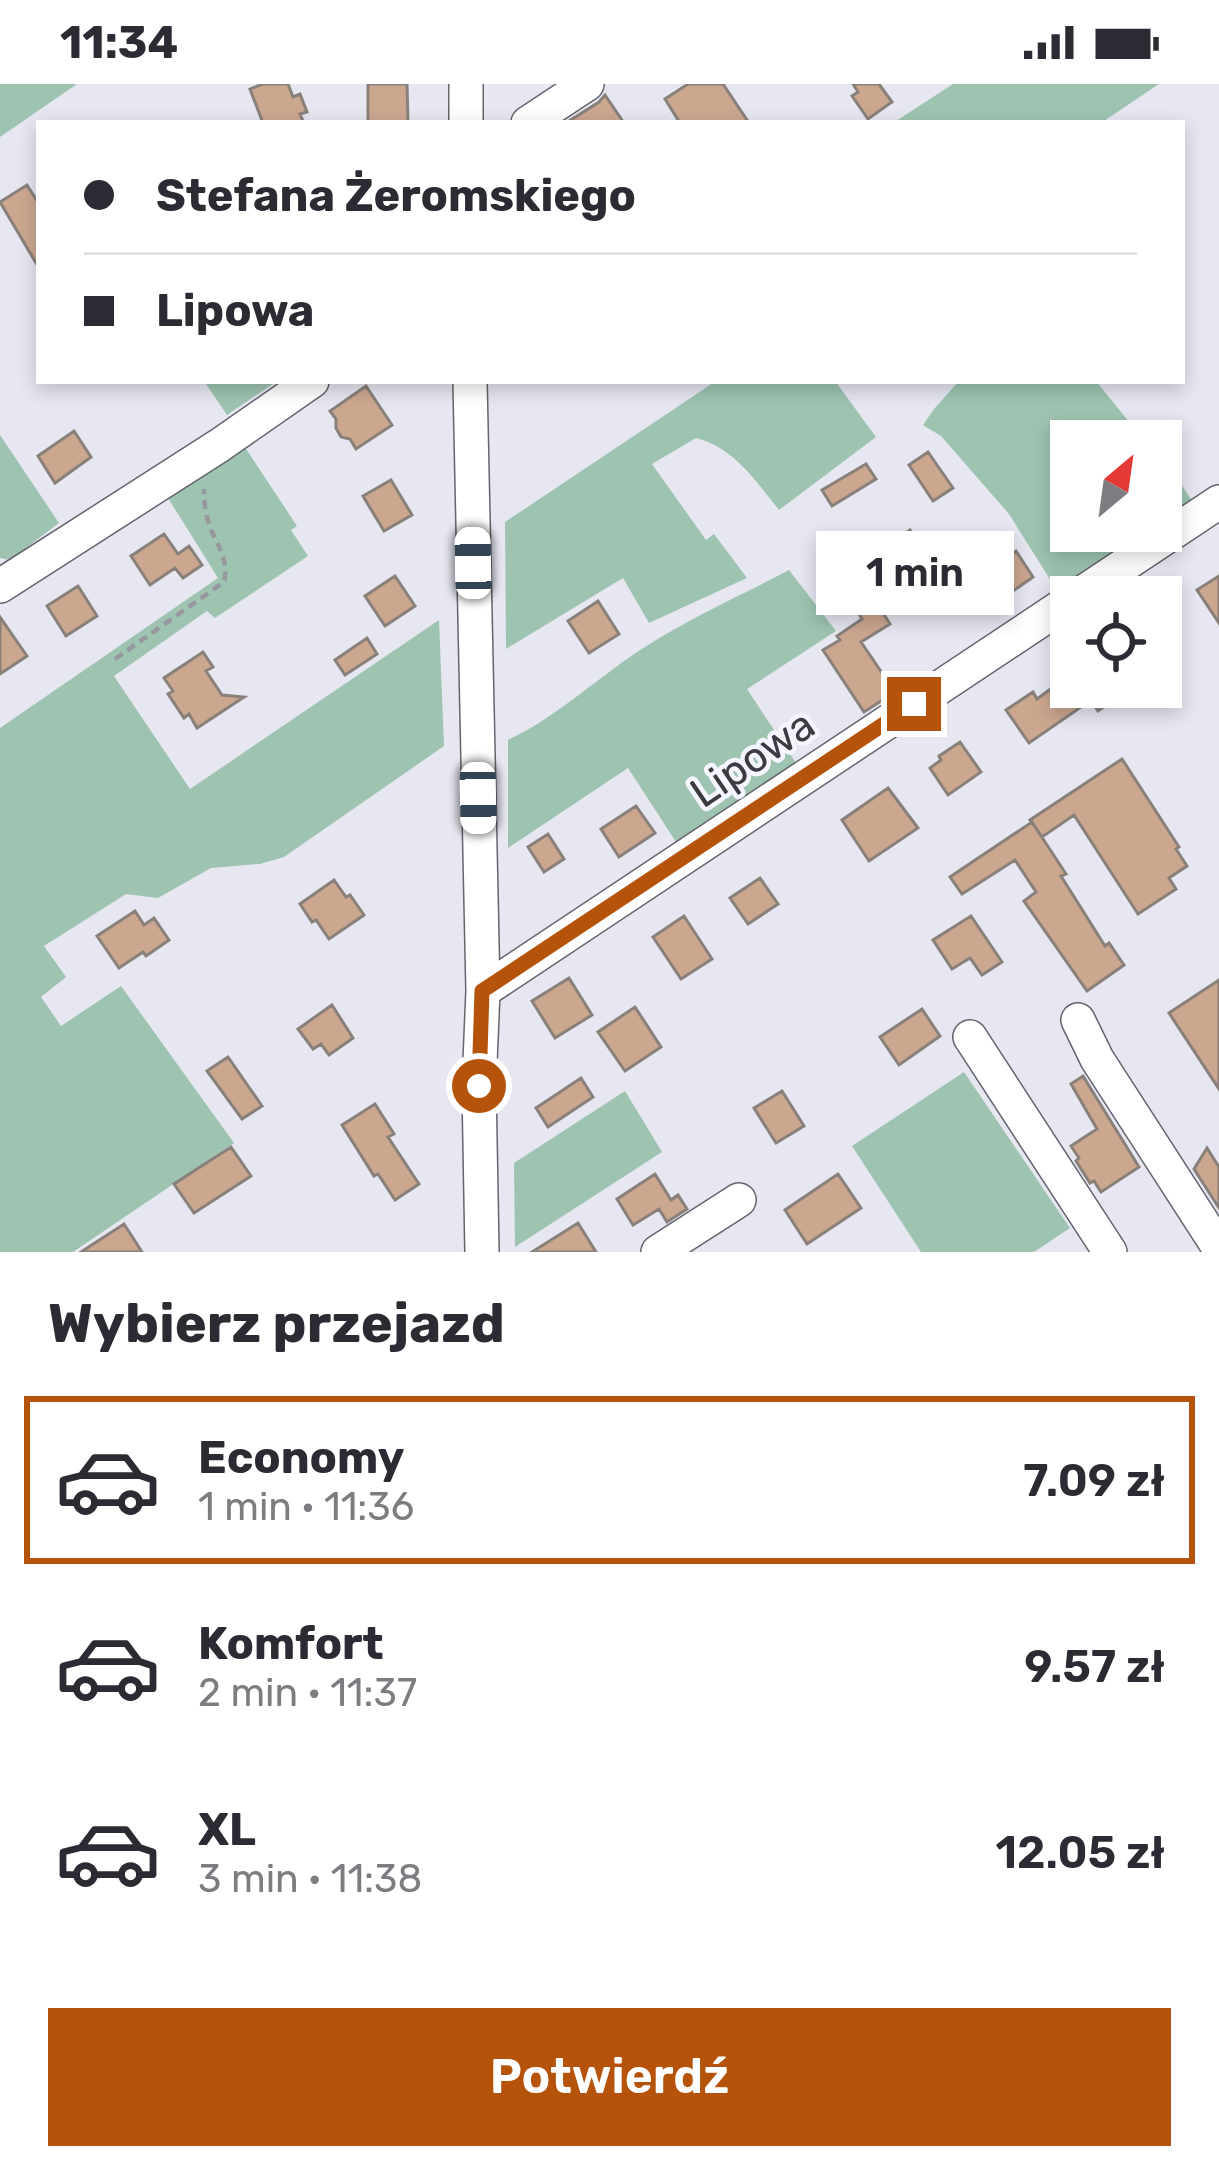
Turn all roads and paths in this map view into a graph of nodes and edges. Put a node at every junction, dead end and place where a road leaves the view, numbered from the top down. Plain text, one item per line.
1 (466, 84) edge
2 (587, 84) edge
3 (466, 120) edge
4 (533, 120) edge
5 (308, 384) edge
6 (470, 384) edge
7 (220, 445) junction
8 (1219, 502) edge
9 (1108, 576) edge
10 (0, 586) edge
11 (1050, 615) edge
12 (115, 658) dead end
13 (482, 991) junction
14 (1078, 1020) dead end
15 (970, 1037) dead end
16 (739, 1200) dead end
17 (1219, 1248) edge
18 (476, 1249) edge
19 (658, 1252) edge
20 (1110, 1252) edge

1 - 3 street
2 - 4 street
5 - 7 street
6 - 13 street
7 - 10 street
7 - 12 path
8 - 9 street, Lipowa
11 - 13 street, Lipowa
13 - 18 street
14 - 17 street
15 - 20 street
16 - 19 street

